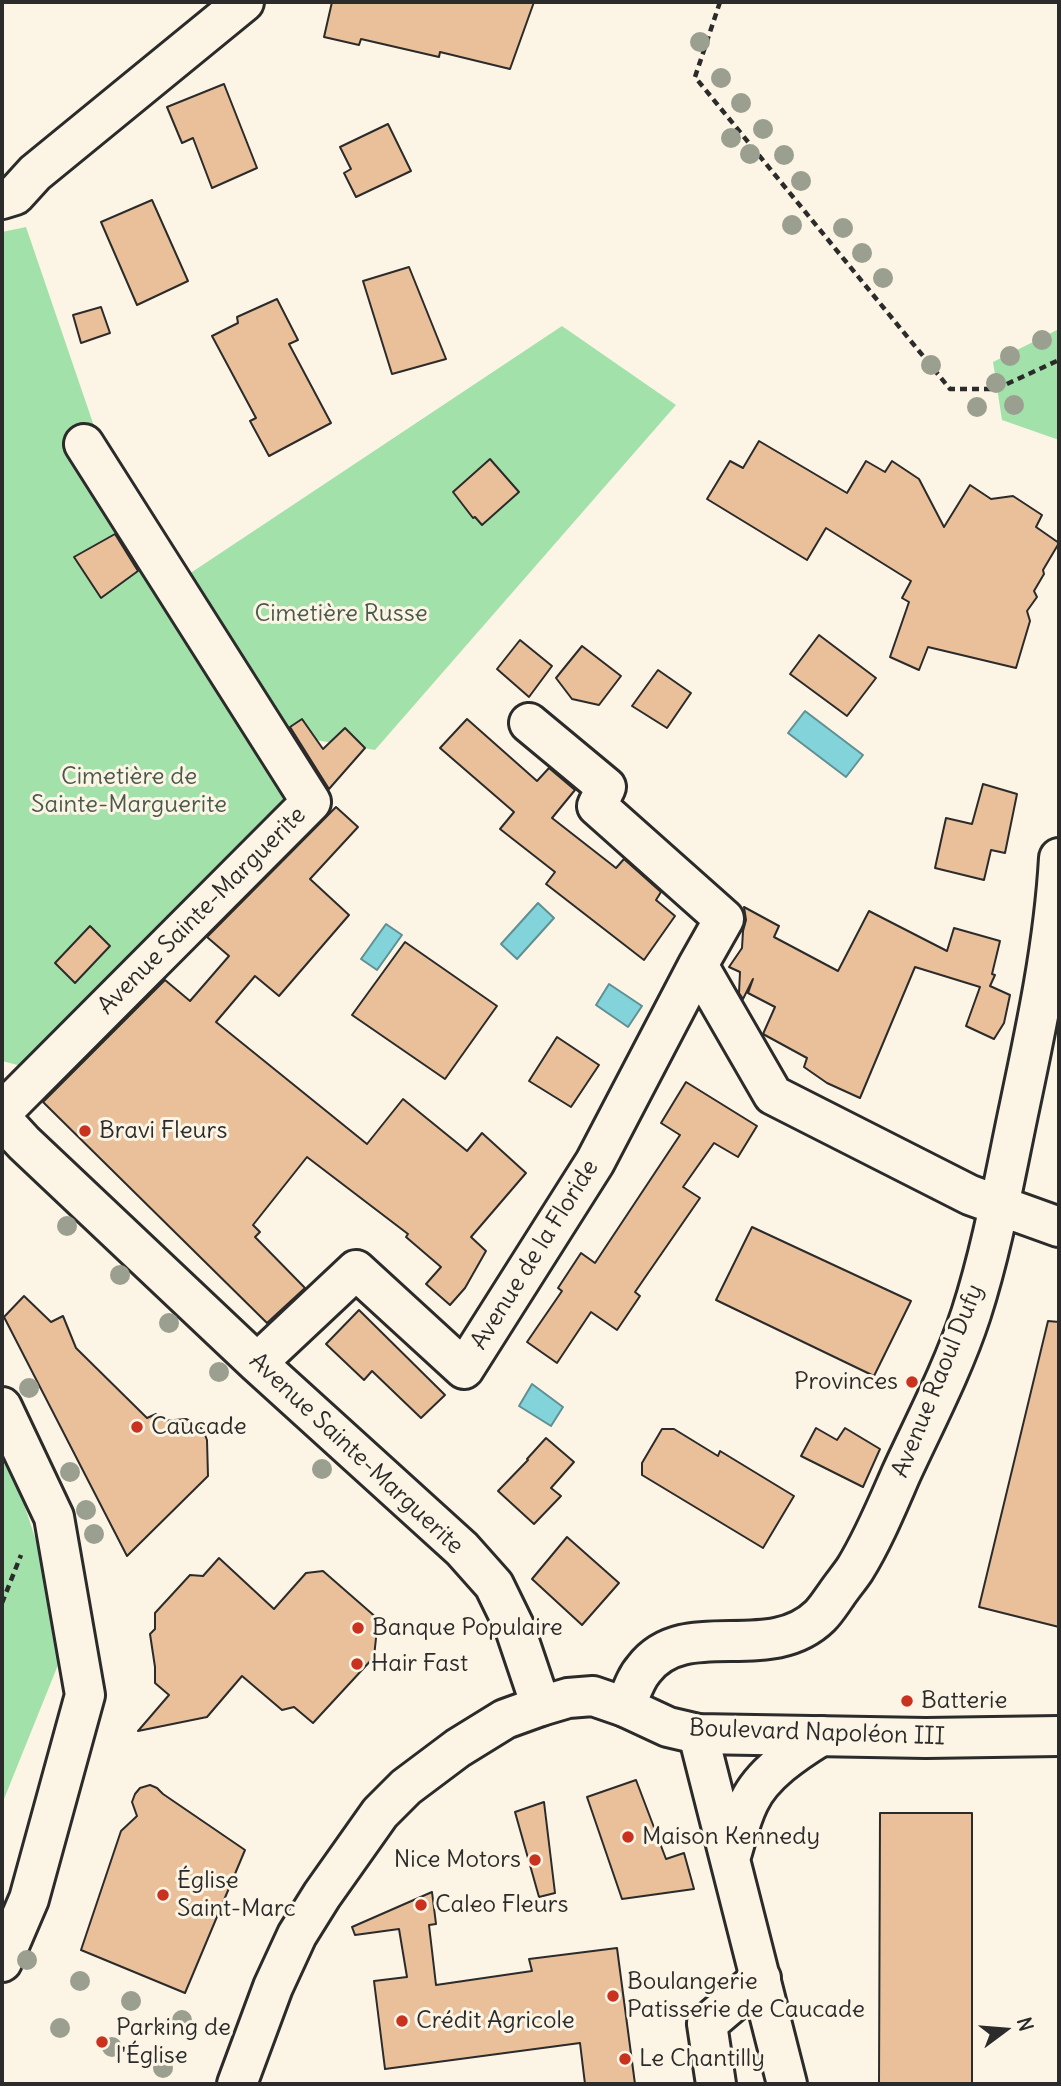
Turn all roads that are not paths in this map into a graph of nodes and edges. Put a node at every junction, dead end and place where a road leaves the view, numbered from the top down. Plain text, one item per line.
1 (244, 2) edge
2 (2, 199) edge
3 (83, 444) dead end
4 (529, 723) dead end
5 (1059, 858) edge
6 (698, 965) junction
7 (2, 1112) edge
8 (2, 1119) edge
9 (999, 1207) junction
10 (1059, 1227) edge
11 (257, 1363) junction
12 (2, 1407) edge
13 (541, 1706) junction
14 (625, 1707) junction
15 (698, 1734) junction
16 (821, 1736) junction
17 (1059, 1736) edge
18 (730, 1859) junction
19 (2, 1962) edge
20 (761, 1978) junction
21 (237, 2084) edge
22 (716, 2084) edge
23 (787, 2084) edge

1 - 2 street
3 - 7 street, Avenue Sainte-Marguerite
4 - 6 street, Avenue de la Floride
5 - 9 street, Avenue Raoul Dufy
6 - 9 street
6 - 11 street, Avenue de la Floride
8 - 11 street, Avenue Sainte-Marguerite
9 - 10 street
9 - 14 street, Avenue Raoul Dufy
11 - 13 street, Avenue Sainte-Marguerite
12 - 19 street
13 - 14 street, Boulevard Napoléon III
13 - 21 street, Boulevard Napoléon III
14 - 15 street, Boulevard Napoléon III
15 - 16 street, Boulevard Napoléon III
15 - 18 street
16 - 17 street, Boulevard Napoléon III
16 - 18 street
18 - 20 street
20 - 22 street
20 - 23 street

